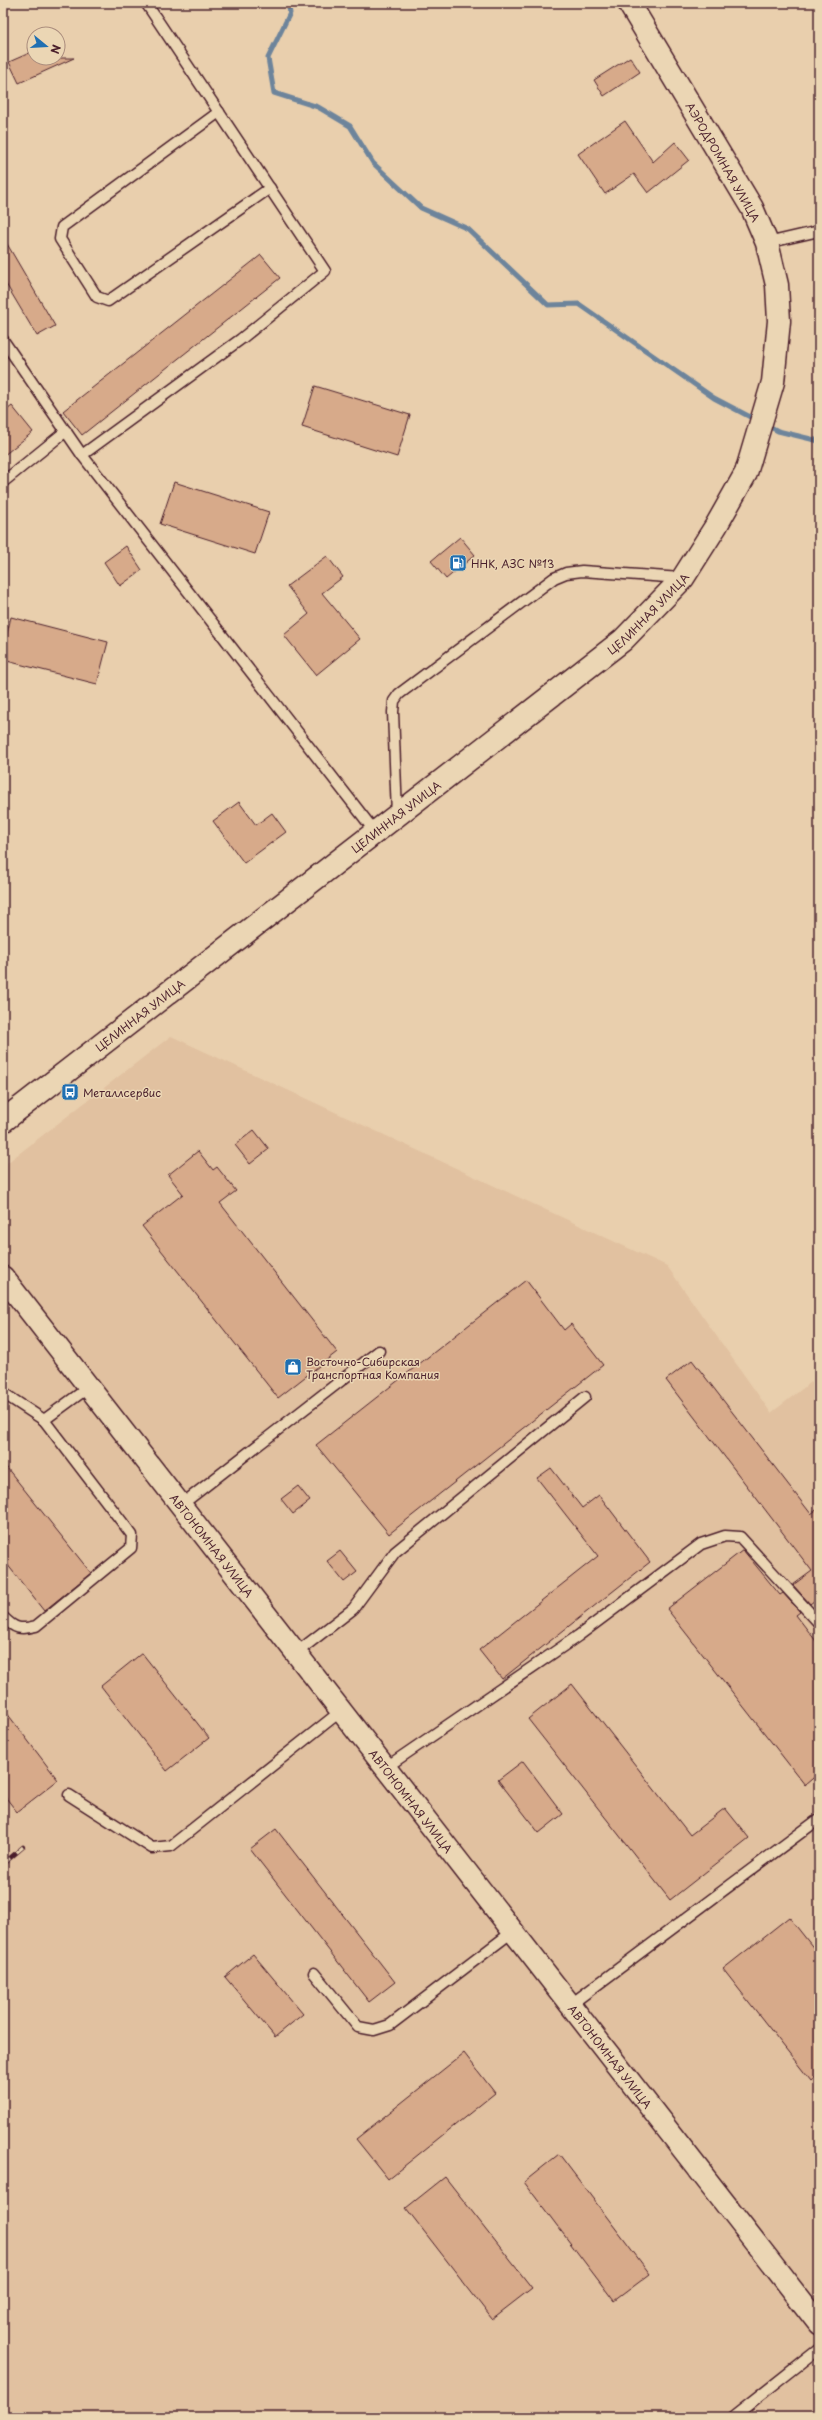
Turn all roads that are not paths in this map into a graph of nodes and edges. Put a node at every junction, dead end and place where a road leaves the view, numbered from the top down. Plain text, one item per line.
1 (146, 3) edge
2 (629, 3) edge
3 (219, 112) junction
4 (270, 188) junction
5 (819, 231) edge
6 (767, 243) junction
7 (3, 340) edge
8 (773, 382) joint
9 (66, 431) junction
10 (82, 455) junction
11 (3, 482) edge
12 (683, 578) junction
13 (397, 817) junction
14 (376, 833) junction
15 (3, 1121) edge
16 (3, 1277) edge
17 (379, 1351) dead end
18 (89, 1386) junction
19 (3, 1393) edge
20 (586, 1397) dead end
21 (44, 1420) junction
22 (181, 1505) junction
23 (3, 1617) edge
24 (819, 1623) edge
25 (296, 1653) junction
26 (341, 1710) junction
27 (385, 1768) junction
28 (69, 1795) dead end
29 (819, 1819) edge
30 (512, 1932) junction
31 (314, 1973) dead end
32 (570, 2005) junction
33 (819, 2324) edge
34 (819, 2349) edge
35 (733, 2417) edge

1 - 3 lane
2 - 6 street, АЭРОДРОМНАЯ УЛИЦА
3 - 4 lane
3 - 4 lane
4 - 10 lane
5 - 6 lane
6 - 8 street, АЭРОДРОМНАЯ УЛИЦА
7 - 9 lane
8 - 12 street, ЦЕЛИННАЯ УЛИЦА
9 - 10 lane
9 - 11 lane
10 - 14 lane
12 - 13 street, ЦЕЛИННАЯ УЛИЦА
12 - 13 lane
13 - 14 street, ЦЕЛИННАЯ УЛИЦА
14 - 15 street, ЦЕЛИННАЯ УЛИЦА
16 - 18 street, АВТОНОМНАЯ УЛИЦА
17 - 22 lane
18 - 21 lane
18 - 22 street, АВТОНОМНАЯ УЛИЦА
19 - 21 lane
20 - 25 lane
21 - 23 lane
22 - 25 street, АВТОНОМНАЯ УЛИЦА
24 - 27 lane
25 - 26 street, АВТОНОМНАЯ УЛИЦА
26 - 27 street, АВТОНОМНАЯ УЛИЦА
26 - 28 lane
27 - 30 street, АВТОНОМНАЯ УЛИЦА
29 - 32 lane
30 - 31 lane
30 - 32 street, АВТОНОМНАЯ УЛИЦА
32 - 33 street, АВТОНОМНАЯ УЛИЦА
34 - 35 lane

